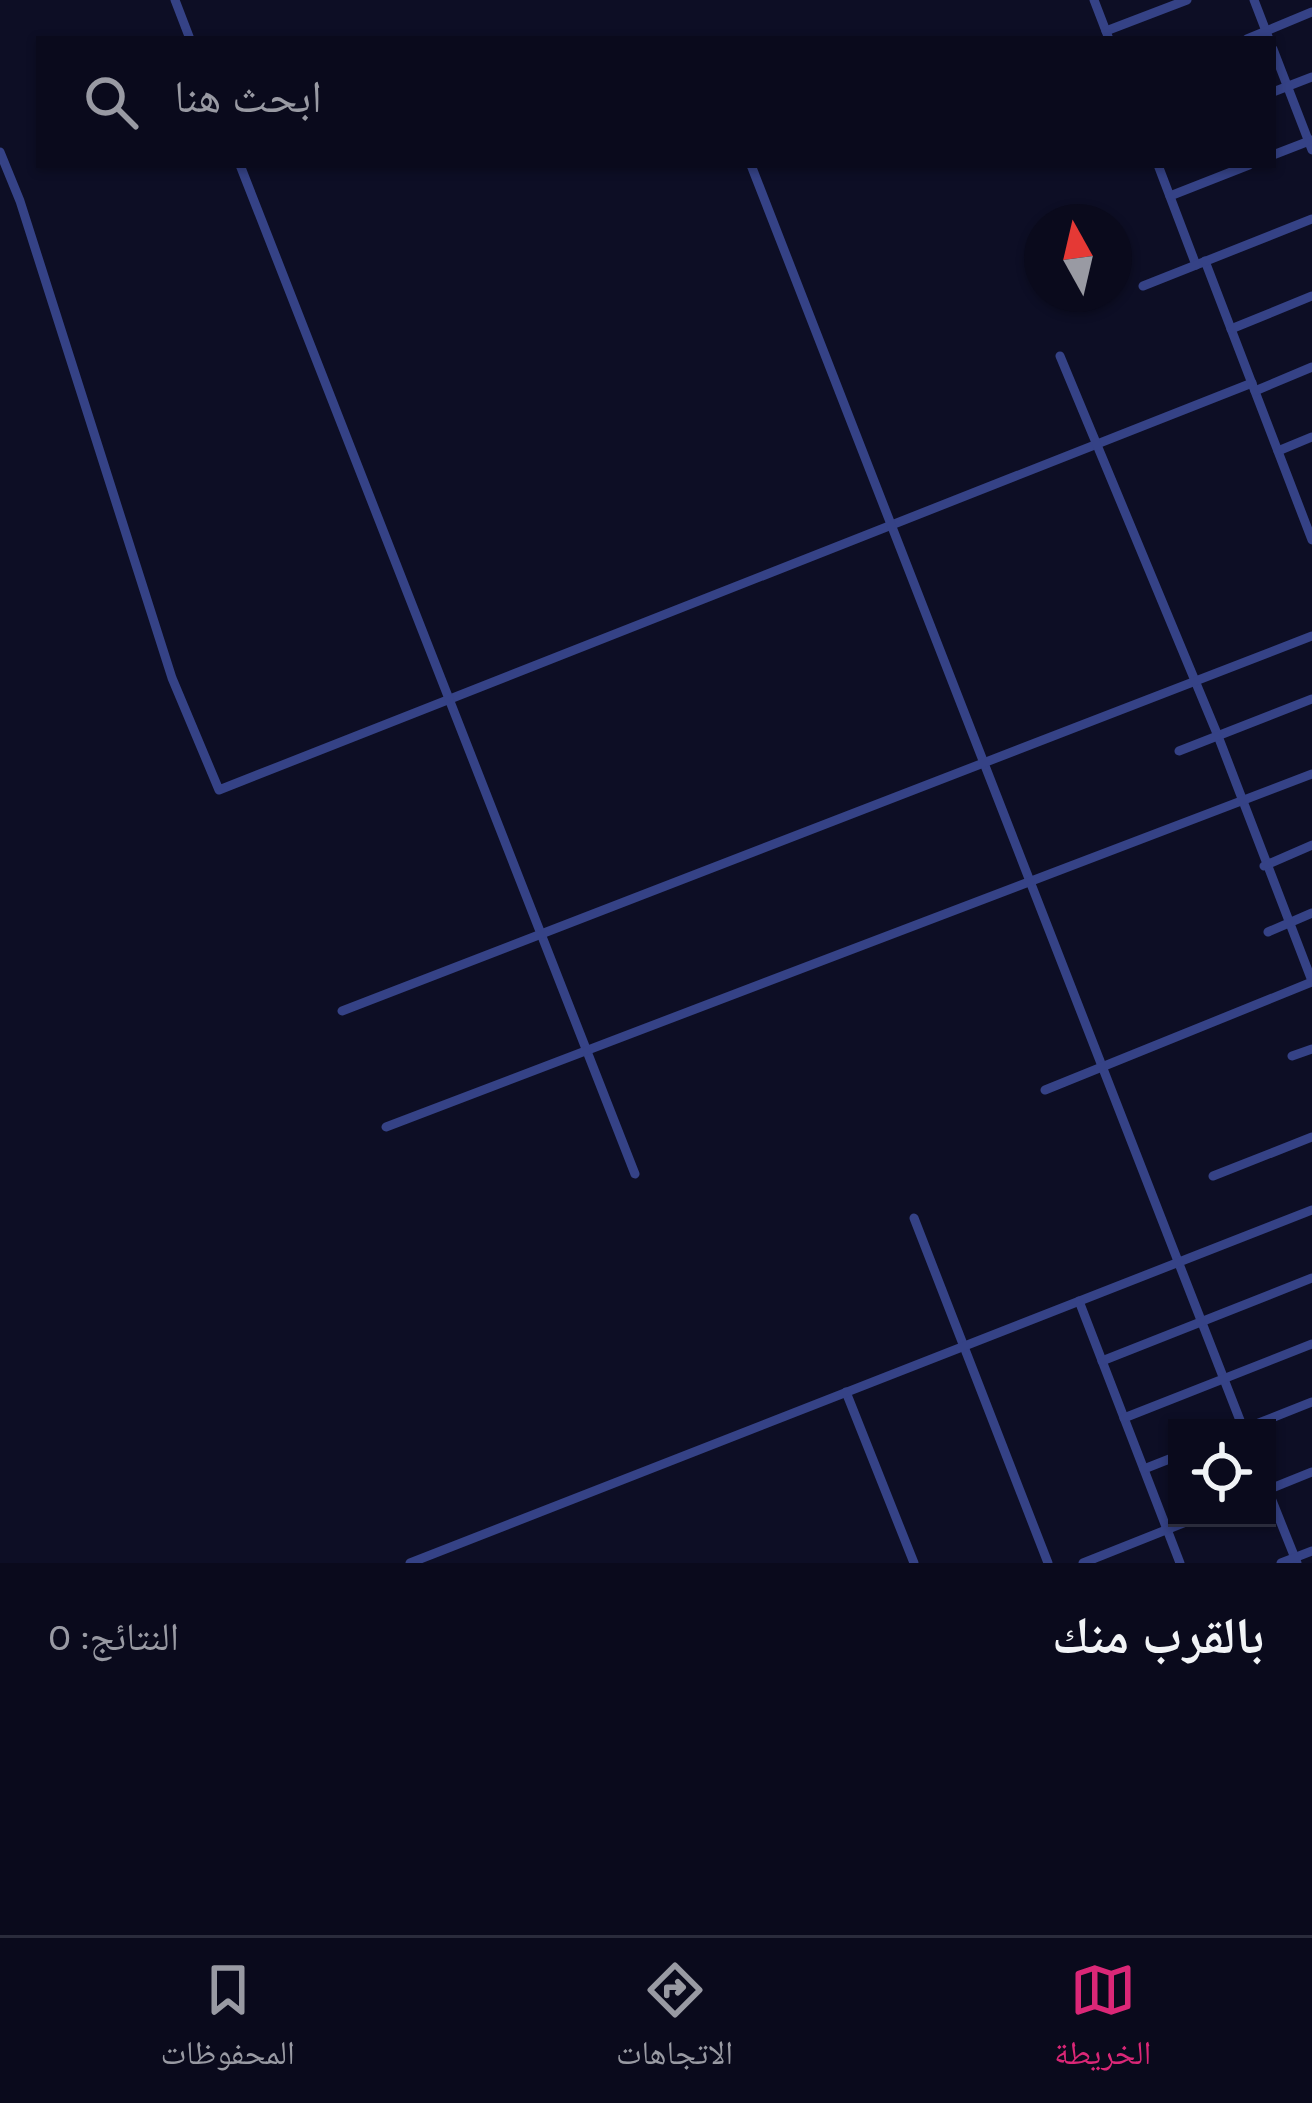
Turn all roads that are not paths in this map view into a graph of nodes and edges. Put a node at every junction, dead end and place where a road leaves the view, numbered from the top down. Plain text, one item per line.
1 (175, 0) edge
2 (1094, 0) edge
3 (1187, 0) edge
4 (1254, 0) edge
5 (1312, 12) edge
6 (1108, 35) edge
7 (1268, 35) edge
8 (189, 36) edge
9 (1276, 58) edge
10 (1312, 77) edge
11 (1287, 87) junction
12 (1276, 91) edge
13 (1311, 144) edge
14 (0, 152) edge
15 (1276, 154) edge
16 (241, 168) edge
17 (752, 168) edge
18 (1159, 168) edge
19 (1241, 168) edge
20 (1170, 196) junction
21 (1312, 219) edge
22 (1201, 263) junction
23 (1143, 286) dead end
24 (1312, 296) edge
25 (1231, 329) junction
26 (1060, 356) dead end
27 (1312, 368) edge
28 (1253, 387) junction
29 (1312, 437) edge
30 (1097, 446) junction
31 (1278, 451) junction
32 (1306, 507) edge
33 (892, 528) junction
34 (1312, 540) edge
35 (1312, 636) edge
36 (1195, 681) junction
37 (1312, 699) edge
38 (449, 700) junction
39 (1218, 736) junction
40 (1179, 751) dead end
41 (983, 763) junction
42 (1312, 774) edge
43 (1243, 801) junction
44 (1312, 845) edge
45 (1265, 865) junction
46 (1030, 883) junction
47 (1312, 913) edge
48 (1289, 922) junction
49 (1268, 932) dead end
50 (541, 934) junction
51 (1312, 981) edge
52 (342, 1010) dead end
53 (1312, 1048) edge
54 (586, 1051) junction
55 (1292, 1056) dead end
56 (1101, 1067) junction
57 (1045, 1090) dead end
58 (386, 1127) dead end
59 (1312, 1137) edge
60 (634, 1174) dead end
61 (1213, 1176) dead end
62 (1312, 1210) edge
63 (914, 1218) dead end
64 (1178, 1262) junction
65 (1312, 1278) edge
66 (1079, 1301) junction
67 (1201, 1322) junction
68 (1312, 1344) edge
69 (962, 1347) junction
70 (1102, 1361) junction
71 (1224, 1379) junction
72 (846, 1392) junction
73 (1312, 1402) edge
74 (1124, 1418) junction
75 (1241, 1419) edge
76 (1268, 1419) edge
77 (1168, 1460) edge
78 (1144, 1469) junction
79 (1312, 1472) edge
80 (1276, 1486) edge
81 (1276, 1511) edge
82 (1174, 1527) edge
83 (1167, 1530) junction
84 (1312, 1551) edge
85 (1296, 1560) edge
86 (410, 1563) edge
87 (914, 1563) edge
88 (1048, 1563) edge
89 (1083, 1563) edge
90 (1180, 1563) edge
91 (1281, 1563) edge

1 - 8 street
2 - 6 street
3 - 6 street
4 - 7 street
5 - 7 street
9 - 11 street
10 - 11 street
11 - 12 street
11 - 13 street
13 - 15 street
14 - 38 street
16 - 38 street
17 - 33 street
18 - 20 street
19 - 20 street
20 - 22 street
21 - 22 street
22 - 23 street
22 - 25 street
24 - 25 street
25 - 28 street
26 - 30 street
27 - 28 street
28 - 30 street
28 - 31 street
29 - 31 street
30 - 33 street
30 - 36 street
31 - 32 street
32 - 34 street
33 - 38 street
33 - 41 street
35 - 36 street
36 - 39 street
36 - 41 street
37 - 39 street
38 - 50 street
39 - 40 street
39 - 43 street
41 - 46 street
41 - 50 street
42 - 43 street
43 - 45 street
43 - 46 street
44 - 45 street
45 - 48 street
46 - 54 street
46 - 56 street
47 - 48 street
48 - 49 street
48 - 51 street
50 - 52 street
50 - 54 street
51 - 56 street
53 - 55 street
54 - 58 street
54 - 60 street
56 - 57 street
56 - 64 street
59 - 61 street
62 - 64 street
63 - 69 street
64 - 66 street
64 - 67 street
65 - 67 street
66 - 69 street
66 - 70 street
67 - 70 street
67 - 71 street
68 - 71 street
69 - 72 street
69 - 88 street
70 - 74 street
71 - 74 street
71 - 75 street
72 - 86 street
72 - 87 street
73 - 76 street
74 - 78 street
77 - 78 street
78 - 83 street
79 - 80 street
81 - 85 street
82 - 83 street
83 - 89 street
83 - 90 street
84 - 85 street
85 - 91 street

